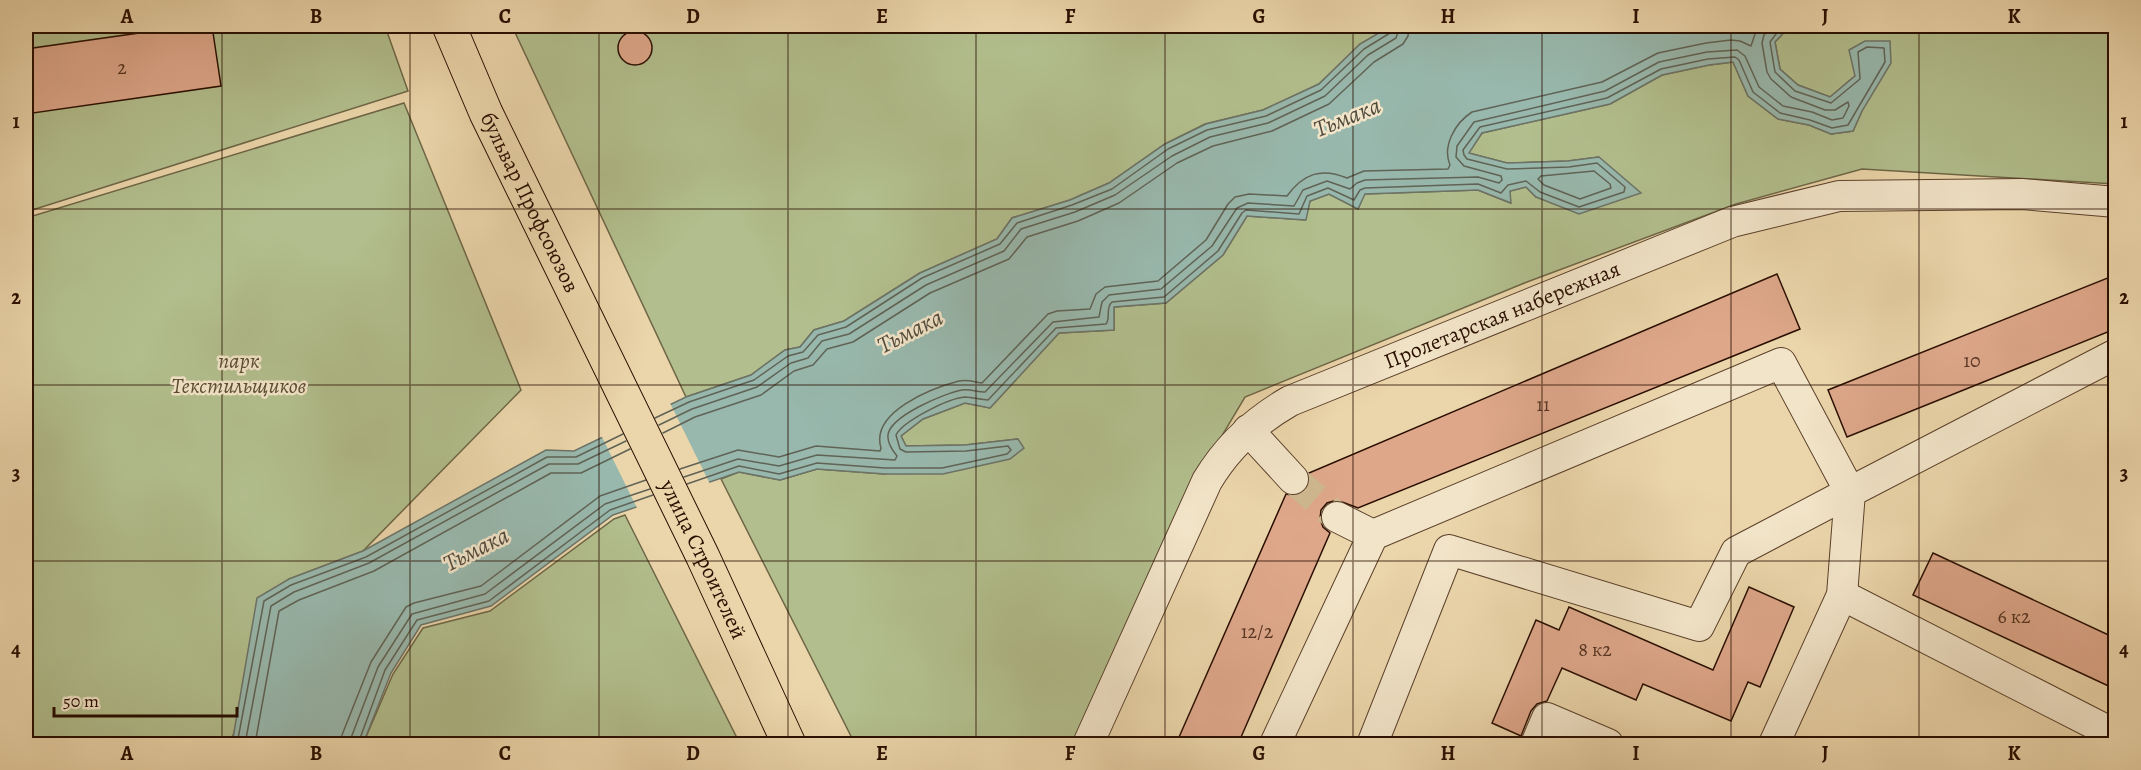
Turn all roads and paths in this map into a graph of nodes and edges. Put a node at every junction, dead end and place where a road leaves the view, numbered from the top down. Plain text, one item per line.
1 (449, 26) edge
2 (2115, 202) edge
3 (2115, 354) edge
4 (615, 374) joint
5 (1248, 430) junction
6 (1293, 479) tunnel mouth
7 (1850, 492) junction
8 (1337, 517) tunnel mouth
9 (1373, 535) junction
10 (1842, 595) junction
11 (775, 729) edge
12 (2115, 735) edge
13 (789, 744) edge
14 (1088, 744) edge
15 (1275, 744) edge
16 (1375, 744) edge
17 (1536, 744) edge
18 (1608, 744) edge
19 (1774, 744) edge

1 - 4 main road, бульвар Профсоюзов
2 - 5 street, Пролетарская набережная
3 - 7 street
4 - 11 main road, улица Строителей
5 - 6 street
5 - 14 street, Пролетарская набережная
7 - 9 street
7 - 10 street
7 - 16 street
8 - 9 street
9 - 15 street
10 - 12 street
10 - 19 street
11 - 13 main road, улица Строителей
17 - 18 street

